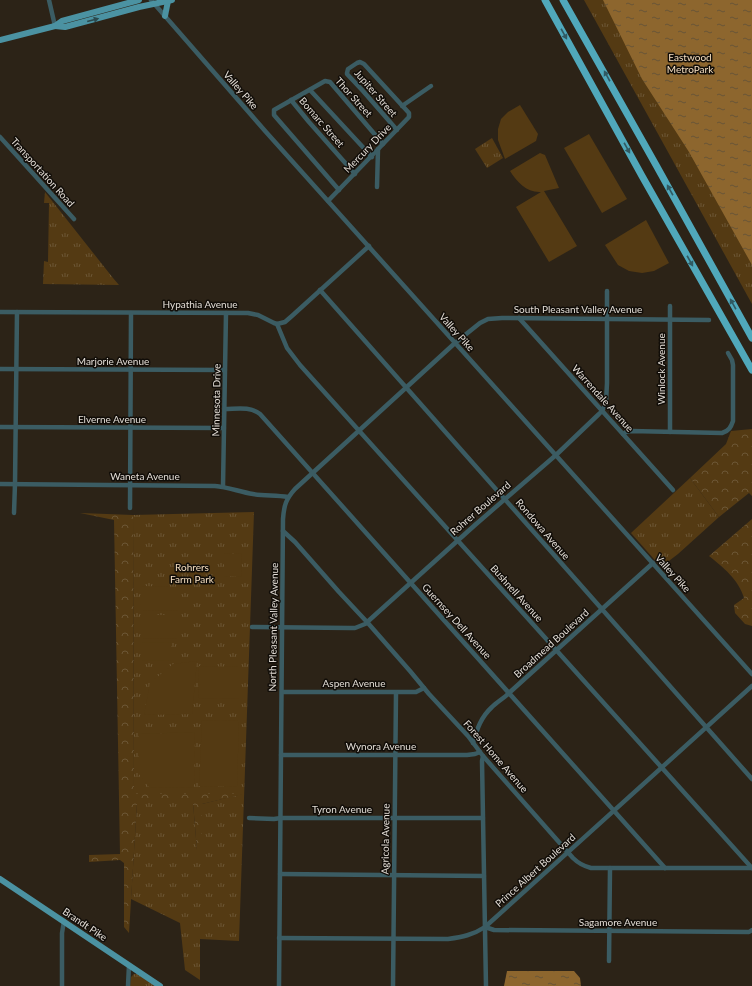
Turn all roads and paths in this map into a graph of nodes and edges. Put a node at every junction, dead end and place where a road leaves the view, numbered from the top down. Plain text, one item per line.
1 (49, 0) edge
2 (139, 0) edge
3 (170, 0) edge
4 (545, 0) edge
5 (564, 1) edge
6 (127, 2) edge
7 (152, 2) edge
8 (165, 16) junction
9 (55, 26) junction
10 (0, 40) edge
11 (431, 86) dead end
12 (310, 90) junction
13 (291, 100) junction
14 (402, 106) junction
15 (397, 130) junction
16 (0, 136) edge
17 (383, 144) junction
18 (378, 149) junction
19 (372, 157) junction
20 (355, 174) junction
21 (376, 187) dead end
22 (339, 190) junction
23 (328, 201) junction
24 (74, 219) dead end
25 (369, 246) junction
26 (320, 290) junction
27 (607, 291) dead end
28 (670, 306) dead end
29 (0, 312) edge
30 (17, 312) junction
31 (131, 313) junction
32 (226, 313) junction
33 (519, 318) junction
34 (607, 319) junction
35 (670, 319) junction
36 (709, 320) dead end
37 (277, 324) junction
38 (752, 338) edge
39 (456, 343) junction
40 (728, 353) dead end
41 (0, 369) edge
42 (16, 369) junction
43 (131, 370) junction
44 (225, 370) junction
45 (752, 370) edge
46 (406, 388) junction
47 (225, 409) junction
48 (602, 411) junction
49 (0, 427) edge
50 (16, 427) junction
51 (130, 428) junction
52 (224, 428) junction
53 (359, 431) junction
54 (670, 432) junction
55 (623, 434) junction
56 (556, 455) junction
57 (313, 472) junction
58 (0, 484) edge
59 (15, 484) junction
60 (130, 485) junction
61 (223, 486) junction
62 (673, 490) dead end
63 (288, 497) junction
64 (505, 499) junction
65 (130, 508) dead end
66 (14, 513) dead end
67 (283, 530) junction
68 (458, 540) junction
69 (653, 564) junction
70 (411, 582) junction
71 (602, 609) junction
72 (367, 622) junction
73 (252, 627) dead end
74 (282, 627) junction
75 (556, 650) junction
76 (752, 674) edge
77 (752, 686) edge
78 (424, 688) junction
79 (282, 692) junction
80 (396, 693) junction
81 (509, 693) junction
82 (706, 727) junction
83 (473, 743) junction
84 (482, 754) junction
85 (281, 755) junction
86 (395, 755) junction
87 (662, 768) junction
88 (752, 779) edge
89 (614, 810) junction
90 (249, 818) dead end
91 (280, 818) junction
92 (395, 818) junction
93 (483, 818) junction
94 (568, 852) junction
95 (610, 868) junction
96 (665, 868) junction
97 (752, 868) edge
98 (280, 874) junction
99 (394, 875) junction
100 (484, 876) junction
101 (0, 879) edge
102 (64, 921) junction
103 (484, 928) junction
104 (752, 930) edge
105 (609, 931) junction
106 (279, 938) junction
107 (394, 938) junction
108 (609, 961) dead end
109 (129, 965) junction
110 (62, 986) edge
111 (128, 986) edge
112 (160, 986) edge
113 (279, 986) edge
114 (393, 986) edge
115 (486, 986) edge

1 - 9 street
2 - 6 main road
3 - 7 main road
3 - 8 main road
4 -> 45 highway
38 -> 5 highway
6 - 9 main road
7 - 8 street, Valley Pike
9 -> 7 main road
8 - 23 street, Valley Pike
9 - 10 main road
11 - 14 street
12 - 13 street
12 - 17 street, Thor Street
12 - 19 street
13 - 20 street, Bomarc Street
13 - 22 street
14 - 15 street, Mercury Drive
14 - 15 street, Jupiter Street
15 - 17 street, Mercury Drive
16 - 24 street, Transportation Road
17 - 18 street, Mercury Drive
18 - 19 street, Mercury Drive
18 - 21 street
19 - 20 street, Mercury Drive
20 - 22 street, Mercury Drive
22 - 23 street, Mercury Drive
23 - 25 street, Valley Pike
25 - 26 street
25 - 39 street, Valley Pike
26 - 37 street
26 - 46 street, Rondowa Avenue
27 - 34 street
28 - 35 street, Winlock Avenue
29 - 30 street, Hypathia Avenue
30 - 31 street, Hypathia Avenue
30 - 42 street
31 - 32 street, Hypathia Avenue
31 - 43 street
32 - 37 street, Hypathia Avenue
32 - 44 street, Minnesota Drive
33 - 34 street, South Pleasant Valley Avenue
33 - 39 street, South Pleasant Valley Avenue
33 - 48 street, Warrendale Avenue
34 - 35 street, South Pleasant Valley Avenue
34 - 48 street
35 - 36 street, South Pleasant Valley Avenue
35 - 54 street, Winlock Avenue
37 - 53 street, Bushnell Avenue
39 - 46 street
39 - 56 street, Valley Pike
40 - 54 street
41 - 42 street, Marjorie Avenue
42 - 43 street, Marjorie Avenue
42 - 50 street
43 - 44 street, Marjorie Avenue
43 - 51 street
44 - 47 street, Minnesota Drive
46 - 53 street
46 - 64 street, Rondowa Avenue
47 - 52 street, Minnesota Drive
47 - 57 street, Guernsey Dell Avenue
48 - 55 street, Warrendale Avenue
48 - 56 street, Rohrer Boulevard
49 - 50 street, Elverne Avenue
50 - 51 street, Elverne Avenue
50 - 59 street
51 - 52 street, Elverne Avenue
51 - 60 street
52 - 61 street, Minnesota Drive
53 - 57 street
53 - 68 street, Bushnell Avenue
54 - 55 street
55 - 62 street, Warrendale Avenue
56 - 64 street, Rohrer Boulevard
56 - 69 street, Valley Pike
57 - 63 street
57 - 70 street, Guernsey Dell Avenue
58 - 59 street, Waneta Avenue
59 - 60 street, Waneta Avenue
59 - 66 street
60 - 61 street, Waneta Avenue
60 - 65 street
61 - 63 street, Waneta Avenue
63 - 67 street, North Pleasant Valley Avenue
64 - 68 street, Rohrer Boulevard
64 - 71 street, Rondowa Avenue
67 - 72 street, Forest Home Avenue
67 - 74 street, North Pleasant Valley Avenue
68 - 70 street, Rohrer Boulevard
68 - 75 street, Bushnell Avenue
69 - 71 street, Broadmead Boulevard
69 - 76 street, Valley Pike
70 - 72 street, Rohrer Boulevard
70 - 81 street, Guernsey Dell Avenue
71 - 75 street, Broadmead Boulevard
71 - 82 street, Rondowa Avenue
72 - 74 street, Rohrer Boulevard
72 - 78 street, Forest Home Avenue
73 - 74 street, Rohrer Boulevard
74 - 79 street, North Pleasant Valley Avenue
75 - 81 street, Broadmead Boulevard
75 - 87 street, Bushnell Avenue
77 - 82 street, Prince Albert Boulevard
78 - 80 street, Aspen Avenue
78 - 83 street, Forest Home Avenue
79 - 80 street, Aspen Avenue
79 - 85 street, North Pleasant Valley Avenue
80 - 86 street, Agricola Avenue
81 - 83 street, Broadmead Boulevard
81 - 89 street, Guernsey Dell Avenue
82 - 87 street, Prince Albert Boulevard
82 - 88 street, Rondowa Avenue
83 - 84 street, Forest Home Avenue
84 - 86 street, Wynora Avenue
84 - 93 street
84 - 94 street, Forest Home Avenue
85 - 86 street, Wynora Avenue
85 - 91 street, North Pleasant Valley Avenue
86 - 92 street, Agricola Avenue
87 - 89 street, Prince Albert Boulevard
87 - 97 street, Bushnell Avenue
89 - 94 street, Prince Albert Boulevard
89 - 96 street, Guernsey Dell Avenue
90 - 91 street, Tyron Avenue
91 - 92 street, Tyron Avenue
91 - 98 street, North Pleasant Valley Avenue
92 - 93 street, Tyron Avenue
92 - 99 street, Agricola Avenue
93 - 100 street
94 - 95 street, Forest Home Avenue
94 - 103 street, Prince Albert Boulevard
95 - 96 street, Forest Home Avenue
95 - 105 street
96 - 97 street, Forest Home Avenue
98 - 99 street
98 - 106 street, North Pleasant Valley Avenue
99 - 100 street
99 - 107 street, Agricola Avenue
100 - 103 street
101 - 102 main road, Brandt Pike
102 - 109 main road, Brandt Pike
102 - 110 street
103 - 105 street, Sagamore Avenue
103 - 107 street, Prince Albert Boulevard
103 - 115 street
104 - 105 street, Sagamore Avenue
105 - 108 street
106 - 107 street, Prince Albert Boulevard
106 - 113 street, North Pleasant Valley Avenue
107 - 114 street, Agricola Avenue
109 - 111 street
109 - 112 main road, Brandt Pike

